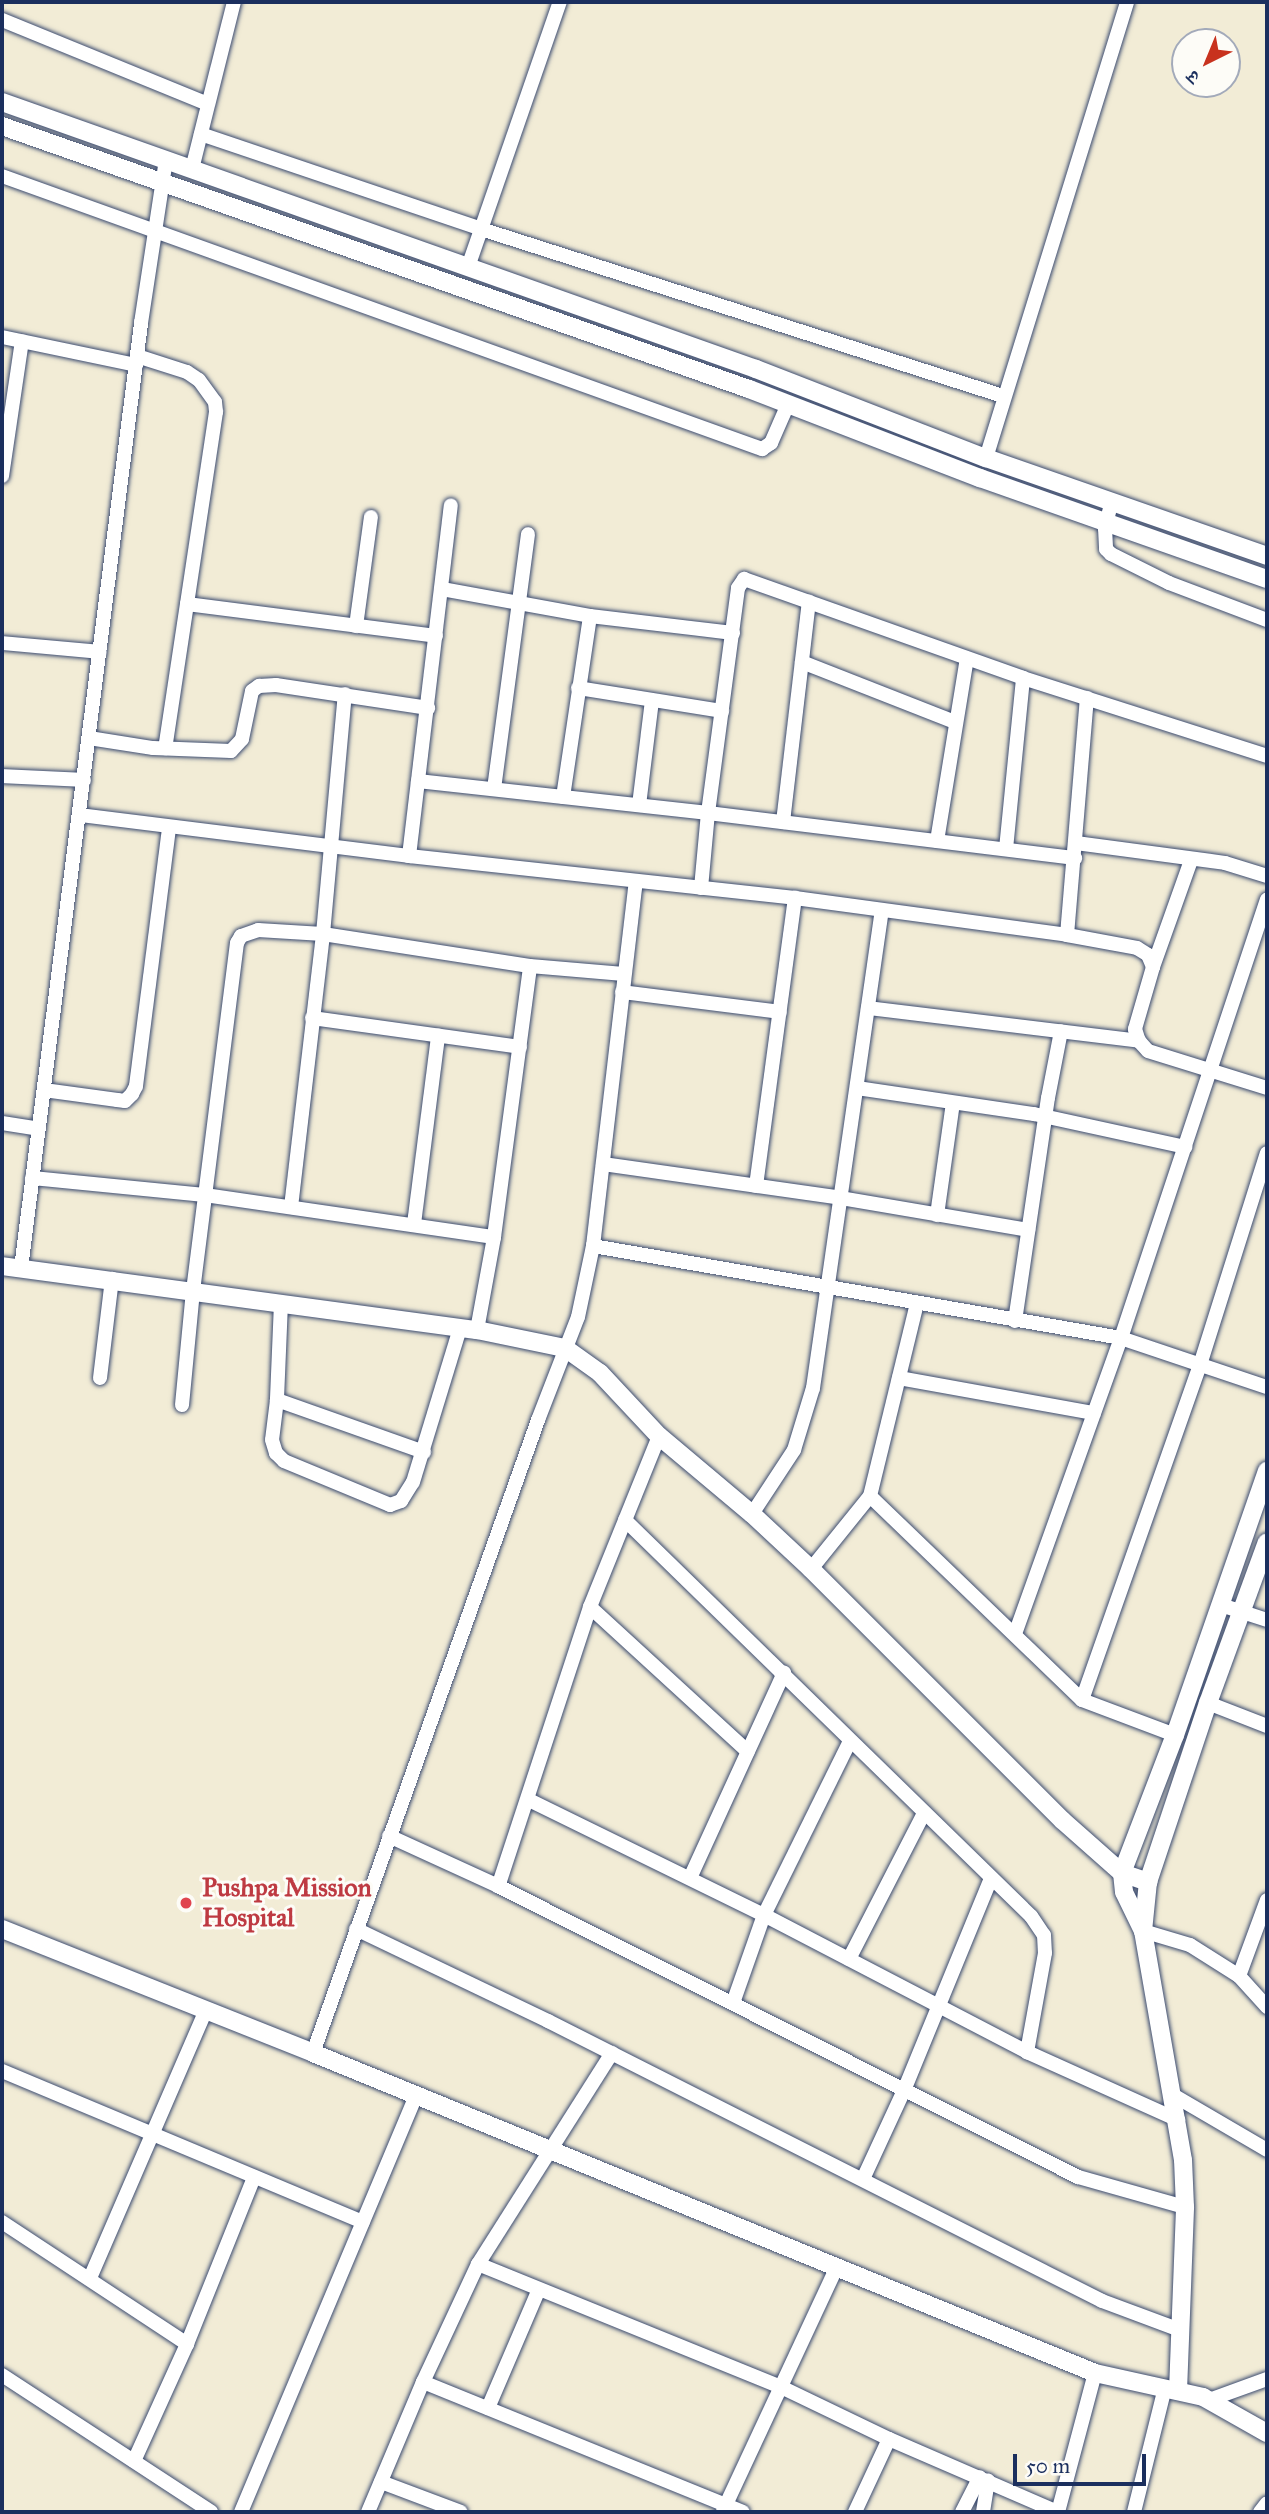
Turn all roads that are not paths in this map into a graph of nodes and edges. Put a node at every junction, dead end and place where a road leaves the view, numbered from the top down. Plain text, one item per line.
1 (234, 2) edge
2 (560, 2) edge
3 (1127, 2) edge
4 (2, 20) edge
5 (2, 102) edge
6 (208, 104) junction
7 (2, 126) edge
8 (201, 134) junction
9 (166, 159) junction
10 (192, 169) junction
11 (2, 176) edge
12 (163, 184) junction
13 (481, 229) junction
14 (156, 231) junction
15 (468, 267) junction
16 (2, 337) edge
17 (22, 341) junction
18 (136, 360) junction
19 (756, 369) junction
20 (749, 389) junction
21 (1003, 396) junction
22 (788, 404) junction
23 (986, 457) junction
24 (2, 468) edge
25 (1112, 501) junction
26 (451, 506) dead end
27 (371, 517) dead end
28 (1097, 518) junction
29 (527, 534) dead end
30 (1267, 556) edge
31 (1267, 579) edge
32 (442, 589) junction
33 (520, 601) junction
34 (809, 602) junction
35 (187, 604) junction
36 (590, 616) junction
37 (1267, 620) edge
38 (356, 626) junction
39 (733, 633) junction
40 (436, 636) junction
41 (2, 643) edge
42 (100, 652) junction
43 (967, 658) junction
44 (802, 662) junction
45 (1023, 678) junction
46 (578, 688) junction
47 (345, 694) junction
48 (1087, 698) junction
49 (652, 701) junction
50 (428, 708) junction
51 (722, 711) junction
52 (955, 722) junction
53 (89, 738) junction
54 (165, 748) junction
55 (1267, 756) edge
56 (2, 776) edge
57 (84, 780) junction
58 (418, 781) junction
59 (494, 789) junction
60 (563, 797) junction
61 (639, 805) junction
62 (708, 813) junction
63 (80, 815) junction
64 (783, 822) junction
65 (169, 827) junction
66 (937, 841) junction
67 (1076, 843) junction
68 (329, 847) junction
69 (1006, 849) junction
70 (409, 856) junction
71 (1075, 858) junction
72 (1191, 860) junction
73 (1267, 876) edge
74 (636, 882) junction
75 (702, 888) junction
76 (795, 898) junction
77 (1267, 900) edge
78 (882, 911) junction
79 (323, 934) junction
80 (1068, 934) junction
81 (530, 966) junction
82 (1153, 967) junction
83 (624, 974) junction
84 (622, 992) junction
85 (868, 1008) junction
86 (780, 1012) junction
87 (312, 1018) junction
88 (1061, 1031) junction
89 (438, 1035) junction
90 (1139, 1041) junction
91 (520, 1047) junction
92 (1210, 1071) junction
93 (1267, 1087) edge
94 (857, 1088) junction
95 (44, 1090) junction
96 (953, 1103) junction
97 (1046, 1116) junction
98 (2, 1123) edge
99 (39, 1129) junction
100 (1185, 1147) junction
101 (1267, 1153) edge
102 (603, 1164) junction
103 (32, 1178) junction
104 (756, 1186) junction
105 (205, 1195) junction
106 (841, 1198) junction
107 (291, 1207) junction
108 (937, 1214) junction
109 (414, 1224) junction
110 (1028, 1230) junction
111 (494, 1237) junction
112 (593, 1246) junction
113 (2, 1266) edge
114 (21, 1268) junction
115 (112, 1279) junction
116 (829, 1286) junction
117 (193, 1291) junction
118 (281, 1303) junction
119 (916, 1303) junction
120 (1015, 1321) junction
121 (469, 1329) junction
122 (1121, 1338) junction
123 (565, 1348) junction
124 (1200, 1365) junction
125 (100, 1378) dead end
126 (899, 1378) junction
127 (1267, 1387) edge
128 (277, 1400) junction
129 (182, 1405) dead end
130 (1094, 1413) junction
131 (659, 1436) junction
132 (424, 1452) junction
133 (1267, 1474) edge
134 (870, 1496) junction
135 (752, 1514) junction
136 (625, 1520) junction
137 (1267, 1542) edge
138 (811, 1569) junction
139 (1220, 1605) junction
140 (590, 1607) junction
141 (1242, 1611) junction
142 (1267, 1620) edge
143 (1015, 1634) junction
144 (784, 1673) junction
145 (1082, 1700) junction
146 (1208, 1703) junction
147 (1267, 1726) edge
148 (1175, 1735) junction
149 (850, 1741) junction
150 (748, 1752) junction
151 (529, 1800) junction
152 (924, 1813) junction
153 (389, 1836) junction
154 (1122, 1873) junction
155 (690, 1878) junction
156 (990, 1878) junction
157 (1148, 1882) junction
158 (498, 1886) junction
159 (1267, 1900) edge
160 (764, 1915) junction
161 (2, 1929) edge
162 (356, 1930) junction
163 (1143, 1931) junction
164 (849, 1959) junction
165 (1239, 1976) junction
166 (733, 2003) junction
167 (938, 2005) junction
168 (1267, 2007) edge
169 (206, 2010) junction
170 (1027, 2052) junction
171 (313, 2053) junction
172 (612, 2053) junction
173 (2, 2071) edge
174 (905, 2088) junction
175 (416, 2095) junction
176 (1173, 2095) junction
177 (1178, 2120) junction
178 (153, 2132) junction
179 (550, 2150) junction
180 (1267, 2150) edge
181 (254, 2177) junction
182 (863, 2179) junction
183 (1185, 2207) junction
184 (2, 2222) edge
185 (363, 2222) junction
186 (478, 2264) junction
187 (837, 2267) junction
188 (90, 2278) junction
189 (539, 2289) junction
190 (1180, 2330) junction
191 (187, 2344) junction
192 (1095, 2373) junction
193 (2, 2375) edge
194 (1267, 2379) edge
195 (424, 2382) junction
196 (781, 2387) junction
197 (1171, 2390) junction
198 (1209, 2400) junction
199 (488, 2408) junction
200 (1267, 2433) edge
201 (889, 2439) junction
202 (134, 2461) junction
203 (984, 2479) junction
204 (381, 2482) junction
205 (1267, 2503) edge
206 (724, 2508) edge
207 (211, 2512) edge
208 (241, 2512) edge
209 (368, 2512) edge
210 (460, 2512) edge
211 (743, 2512) edge
212 (855, 2512) edge
213 (962, 2512) edge
214 (982, 2512) edge
215 (1058, 2512) edge
216 (1134, 2512) edge
217 (1260, 2512) edge

1 - 6 street
2 - 13 street
3 - 21 street
4 - 6 street
5 - 9 street
6 - 8 street
7 - 12 street
8 - 10 street
8 - 13 street
9 - 10 street
9 - 12 street
10 - 15 street
11 - 14 street
12 - 14 street
12 - 20 street
13 - 15 street
13 - 21 street
14 - 18 street
14 - 22 street
15 - 19 street
16 - 17 street
17 - 18 street
17 - 24 street
18 - 35 street
18 - 42 street
19 - 20 street
19 - 23 street
20 - 22 street
21 - 23 street
22 - 28 street
23 - 25 street
25 - 28 street
25 - 30 street
26 - 32 street
27 - 38 street
28 - 31 street
28 - 37 street
29 - 33 street
32 - 33 street
32 - 40 street
33 - 36 street
33 - 59 street
34 - 39 street
34 - 43 street
34 - 44 street
35 - 38 street
35 - 54 street
36 - 39 street
36 - 46 street
38 - 40 street
39 - 51 street
40 - 50 street
41 - 42 street
42 - 53 street
43 - 45 street
43 - 52 street
44 - 52 street
44 - 64 street
45 - 48 street
45 - 69 street
46 - 49 street
46 - 60 street
47 - 50 street
47 - 54 street
47 - 68 street
48 - 55 street
48 - 67 street
49 - 51 street
49 - 61 street
50 - 58 street
51 - 62 street
52 - 66 street
53 - 54 street
53 - 57 street
56 - 57 street
57 - 63 street
58 - 59 street
58 - 70 street
59 - 60 street
60 - 61 street
61 - 62 street
62 - 64 street
62 - 75 street
63 - 65 street
63 - 95 street
64 - 66 street
65 - 68 street
65 - 95 street
66 - 69 street
67 - 71 street
67 - 72 street
68 - 70 street
68 - 79 street
69 - 71 street
70 - 74 street
71 - 80 street
72 - 73 street
72 - 82 street
74 - 75 street
74 - 83 street
75 - 76 street
76 - 78 street
76 - 86 street
77 - 92 street
78 - 80 street
78 - 85 street
79 - 81 street
79 - 87 street
79 - 105 street
80 - 82 street
81 - 83 street
81 - 91 street
82 - 90 street
83 - 84 street
84 - 86 street
84 - 102 street
85 - 88 street
85 - 94 street
86 - 104 street
87 - 89 street
87 - 107 street
88 - 90 street
88 - 97 street
89 - 91 street
89 - 109 street
90 - 92 street
91 - 111 street
92 - 93 street
92 - 100 street
94 - 96 street
94 - 106 street
95 - 99 street
96 - 97 street
96 - 108 street
97 - 100 street
97 - 110 street
98 - 99 street
99 - 103 street
100 - 122 street
101 - 124 street
102 - 104 street
102 - 112 street
103 - 105 street
103 - 114 street
104 - 106 street
105 - 107 street
105 - 117 street
106 - 108 street
106 - 116 street
107 - 109 street
108 - 110 street
109 - 111 street
110 - 120 street
111 - 121 street
112 - 116 street
112 - 123 street
113 - 114 street
114 - 115 street
115 - 117 street
115 - 125 street
116 - 119 street
116 - 135 street
117 - 118 street
117 - 129 street
118 - 121 street
118 - 128 street
119 - 120 street
119 - 126 street
120 - 122 street
121 - 123 street
121 - 132 street
122 - 124 street
122 - 130 street
123 - 131 street
123 - 153 street
124 - 127 street
124 - 145 street
126 - 130 street
126 - 134 street
128 - 132 street
128 - 132 street
130 - 143 street
131 - 135 street
131 - 136 street
133 - 139 street
134 - 138 street
134 - 143 street
135 - 138 street
136 - 140 street
136 - 144 street
137 - 141 street
138 - 154 street
139 - 141 street
139 - 148 street
140 - 150 street
140 - 151 street
141 - 142 street
141 - 146 street
143 - 145 street
144 - 149 street
144 - 150 street
145 - 148 street
146 - 147 street
146 - 157 street
148 - 154 street
149 - 152 street
149 - 160 street
150 - 155 street
151 - 155 street
151 - 158 street
152 - 156 street
152 - 164 street
153 - 158 street
153 - 162 street
154 - 157 street
154 - 163 street
155 - 160 street
156 - 167 street
156 - 170 street
157 - 163 street
158 - 166 street
159 - 165 street
160 - 164 street
160 - 166 street
161 - 169 street
162 - 171 street
162 - 172 street
163 - 165 street
163 - 176 street
164 - 167 street
165 - 168 street
166 - 174 street
167 - 170 street
167 - 174 street
169 - 171 street
169 - 178 street
170 - 177 street
171 - 175 street
172 - 179 street
172 - 182 street
173 - 178 street
174 - 182 street
174 - 183 street
175 - 179 street
175 - 185 street
176 - 177 street
176 - 180 street
177 - 183 street
178 - 181 street
178 - 188 street
179 - 186 street
179 - 187 street
181 - 185 street
181 - 191 street
182 - 190 street
183 - 190 street
184 - 188 street
185 - 208 street
186 - 189 street
186 - 195 street
187 - 192 street
187 - 196 street
188 - 191 street
189 - 196 street
189 - 199 street
190 - 197 street
191 - 202 street
192 - 197 street
192 - 215 street
193 - 202 street
194 - 198 street
195 - 199 street
195 - 204 street
196 - 201 street
196 - 206 street
197 - 198 street
197 - 216 street
198 - 200 street
199 - 206 street
201 - 203 street
201 - 212 street
202 - 207 street
203 - 213 street
203 - 214 street
203 - 215 street
204 - 209 street
204 - 210 street
205 - 217 street
206 - 211 street

